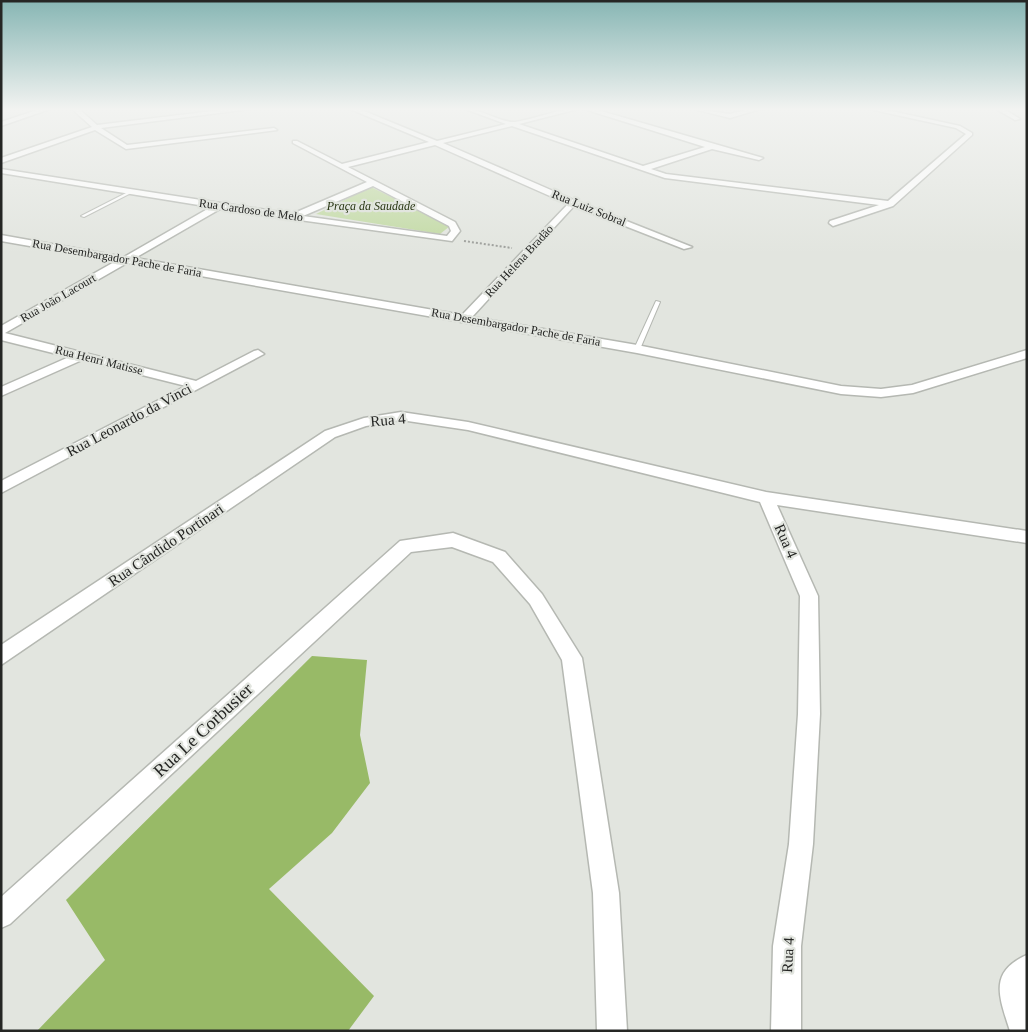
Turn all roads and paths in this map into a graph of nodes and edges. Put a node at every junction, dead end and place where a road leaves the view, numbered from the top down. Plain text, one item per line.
1 (324, 157) edge
2 (375, 157) edge
3 (469, 157) edge
4 (607, 157) edge
5 (680, 157) edge
6 (755, 157) edge
7 (944, 157) edge
8 (759, 158) dead end
9 (341, 166) junction
10 (642, 169) junction
11 (1, 172) edge
12 (372, 183) junction
13 (131, 192) junction
14 (573, 203) junction
15 (890, 204) junction
16 (219, 206) junction
17 (83, 216) dead end
18 (296, 216) junction
19 (833, 223) dead end
20 (1, 238) edge
21 (449, 239) junction
22 (687, 247) dead end
23 (530, 250) junction
24 (125, 260) junction
25 (658, 302) dead end
26 (465, 318) junction
27 (1, 331) edge
28 (1, 336) edge
29 (637, 349) junction
30 (258, 354) dead end
31 (1027, 354) edge
32 (83, 355) junction
33 (196, 385) junction
34 (1, 392) edge
35 (330, 434) joint
36 (1, 488) edge
37 (766, 498) junction
38 (1027, 537) edge
39 (1, 656) edge
40 (1, 915) edge
41 (1027, 969) edge
42 (612, 1031) edge
43 (786, 1031) edge
44 (1025, 1031) edge

1 - 9 street
2 - 9 street
3 - 14 street, Rua Luiz Sobral
4 - 10 street
5 - 10 street
6 - 8 street
7 - 15 street
9 - 12 street
10 - 15 street
11 - 13 street, Rua Cardoso de Melo
12 - 18 street
12 - 21 street
13 - 16 street, Rua Cardoso de Melo
13 - 17 lane
14 - 22 street, Rua Luiz Sobral
14 - 23 street, Rua Helena Bradão
15 - 19 street
16 - 18 street, Rua Cardoso de Melo
16 - 24 street, Rua João Lacourt
18 - 21 street, Rua Cardoso de Melo
20 - 24 street, Rua Desembargador Pache de Faria
21 - 23 path
23 - 26 street, Rua Helena Bradão
24 - 26 street, Rua Desembargador Pache de Faria
24 - 27 street, Rua João Lacourt
25 - 29 lane
26 - 29 street, Rua Desembargador Pache de Faria
28 - 32 street, Rua Henri Matisse
29 - 31 street, Rua Desembargador Pache de Faria
30 - 33 street, Rua Leonardo da Vinci
32 - 33 street, Rua Henri Matisse
32 - 34 street
33 - 36 street, Rua Leonardo da Vinci
35 - 37 street, Rua 4
35 - 39 street, Rua Cândido Portinari
37 - 38 street
37 - 43 street, Rua 4
40 - 42 street, Rua Le Corbusier
41 - 44 street

